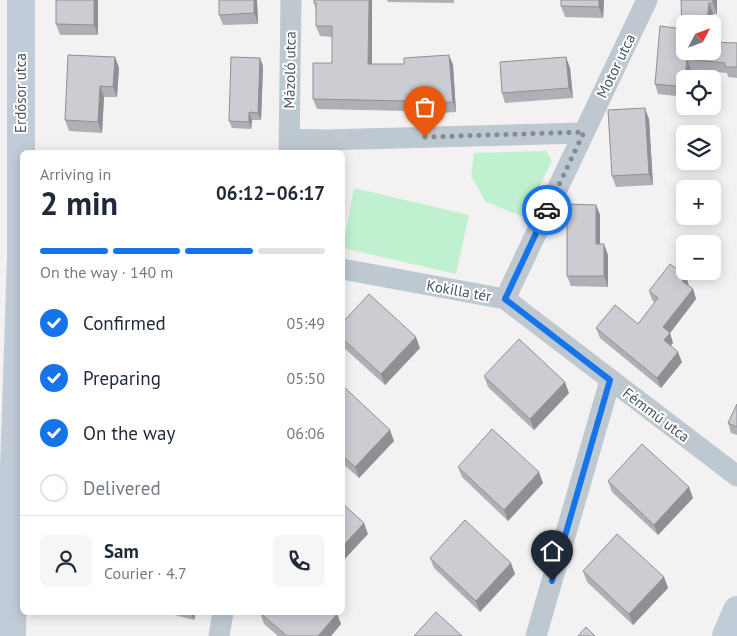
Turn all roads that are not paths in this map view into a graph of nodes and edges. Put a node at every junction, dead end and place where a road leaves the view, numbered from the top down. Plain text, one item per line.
1 (21, 0) edge
2 (292, 0) edge
3 (647, 0) edge
4 (584, 132) junction
5 (289, 146) edge
6 (22, 150) edge
7 (345, 270) edge
8 (505, 299) junction
9 (20, 310) edge
10 (610, 380) junction
11 (737, 476) edge
12 (737, 610) edge
13 (223, 615) edge
14 (12, 636) edge
15 (219, 636) edge
16 (536, 636) edge
17 (726, 636) edge

1 - 6 street, Erdősor utca
2 - 5 street, Mázoló utca
3 - 4 street, Motor utca
4 - 5 street
4 - 8 street, Kokilla tér
7 - 8 street, Kokilla tér
8 - 10 street, Fémmű utca
9 - 14 street, Erdősor utca
10 - 11 street, Fémmű utca
10 - 16 street
12 - 17 street
13 - 15 street

